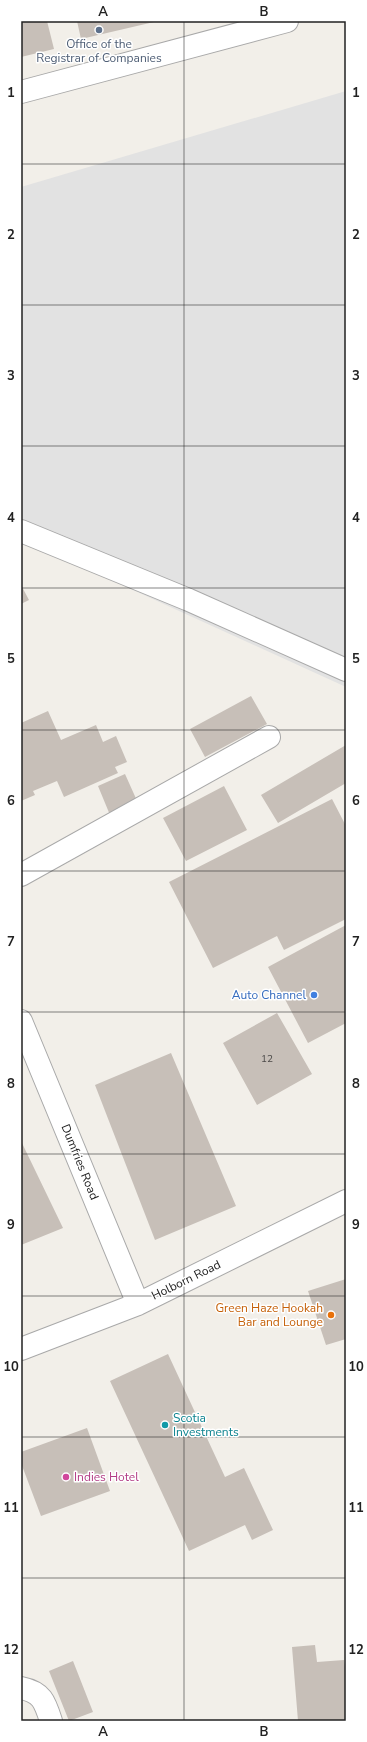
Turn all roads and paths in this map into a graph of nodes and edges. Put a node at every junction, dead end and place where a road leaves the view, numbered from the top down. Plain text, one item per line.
1 (287, 21) edge
2 (240, 27) edge
3 (21, 92) edge
4 (21, 531) edge
5 (346, 670) edge
6 (269, 737) dead end
7 (21, 875) edge
8 (21, 1021) edge
9 (346, 1201) edge
10 (138, 1304) junction
11 (21, 1349) edge
12 (21, 1688) edge
13 (51, 1721) edge

1 - 2 street
2 - 3 street
4 - 5 street
6 - 7 street
8 - 10 street, Dumfries Road
9 - 10 street, Holborn Road
10 - 11 street, Holborn Road
12 - 13 street

